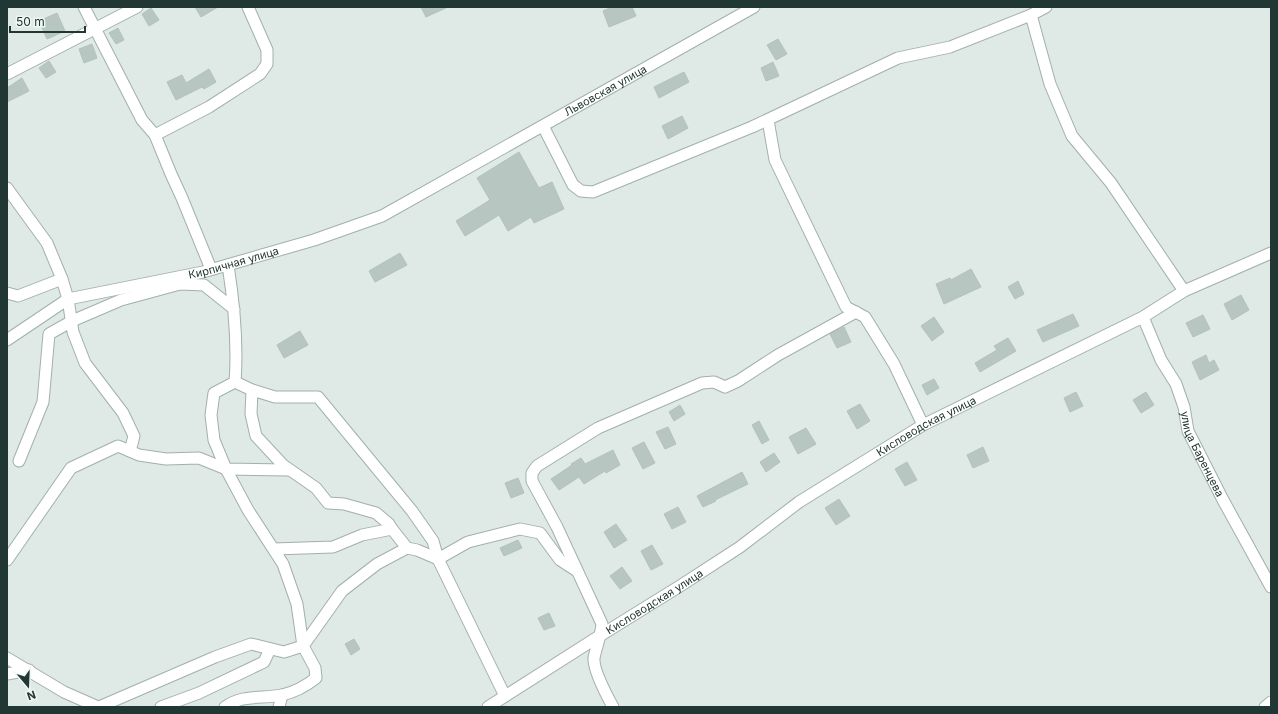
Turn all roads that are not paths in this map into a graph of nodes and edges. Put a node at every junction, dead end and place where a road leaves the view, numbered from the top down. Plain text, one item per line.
1 (84, 7) edge
2 (137, 7) edge
3 (248, 7) edge
4 (754, 7) edge
5 (1046, 7) edge
6 (1031, 15) junction
7 (95, 28) junction
8 (7, 74) edge
9 (768, 120) junction
10 (543, 126) junction
11 (155, 135) junction
12 (457, 174) joint
13 (7, 188) edge
14 (1271, 253) edge
15 (228, 265) junction
16 (211, 269) junction
17 (62, 279) junction
18 (1184, 291) junction
19 (7, 293) edge
20 (68, 298) junction
21 (234, 309) junction
22 (856, 312) junction
23 (1143, 317) junction
24 (72, 321) junction
25 (7, 340) edge
26 (235, 382) junction
27 (252, 390) junction
28 (923, 425) junction
29 (130, 451) junction
30 (19, 461) dead end
31 (226, 469) junction
32 (289, 470) junction
33 (392, 529) junction
34 (407, 548) junction
35 (274, 549) junction
36 (438, 559) junction
37 (7, 560) edge
38 (577, 571) junction
39 (1271, 586) edge
40 (601, 634) junction
41 (303, 646) junction
42 (270, 649) junction
43 (7, 658) edge
44 (29, 670) junction
45 (7, 674) edge
46 (282, 695) junction
47 (505, 696) junction
48 (1271, 702) edge
49 (168, 706) edge
50 (98, 707) edge
51 (225, 707) edge
52 (279, 707) edge
53 (488, 707) edge
54 (613, 707) edge
55 (1265, 707) edge

1 - 7 street
2 - 7 street
3 - 11 street
4 - 10 street, Львовская улица
5 - 6 street
6 - 9 street
6 - 18 street
7 - 8 street
7 - 11 street
9 - 10 street
9 - 22 street
10 - 12 street, Львовская улица
11 - 16 street
12 - 15 street, Кирпичная улица
13 - 17 street
14 - 18 street, Кисловодская улица
15 - 16 street, Кирпичная улица
15 - 21 street
16 - 20 street, Кирпичная улица
17 - 19 street
17 - 20 street
18 - 23 street, Кисловодская улица
20 - 24 street
20 - 25 street, Кирпичная улица
21 - 24 street
21 - 26 street
22 - 28 street
22 - 38 street
23 - 28 street, Кисловодская улица
23 - 39 street, улица Баренцева
24 - 29 street
24 - 30 street
26 - 27 street
26 - 31 street
27 - 32 street
27 - 36 street
28 - 40 street, Кисловодская улица
29 - 31 street
29 - 37 street
31 - 32 street
31 - 35 street
32 - 33 street
33 - 34 street
33 - 35 street
34 - 36 street
34 - 41 street
35 - 41 street
36 - 38 street
36 - 47 street
38 - 40 street
40 - 47 street, Кисловодская улица
40 - 54 street
41 - 42 street
41 - 46 street
42 - 49 street
42 - 50 street
43 - 44 street
44 - 45 street
44 - 50 street
46 - 51 street
46 - 52 street
47 - 53 street, Кисловодская улица
48 - 55 street

